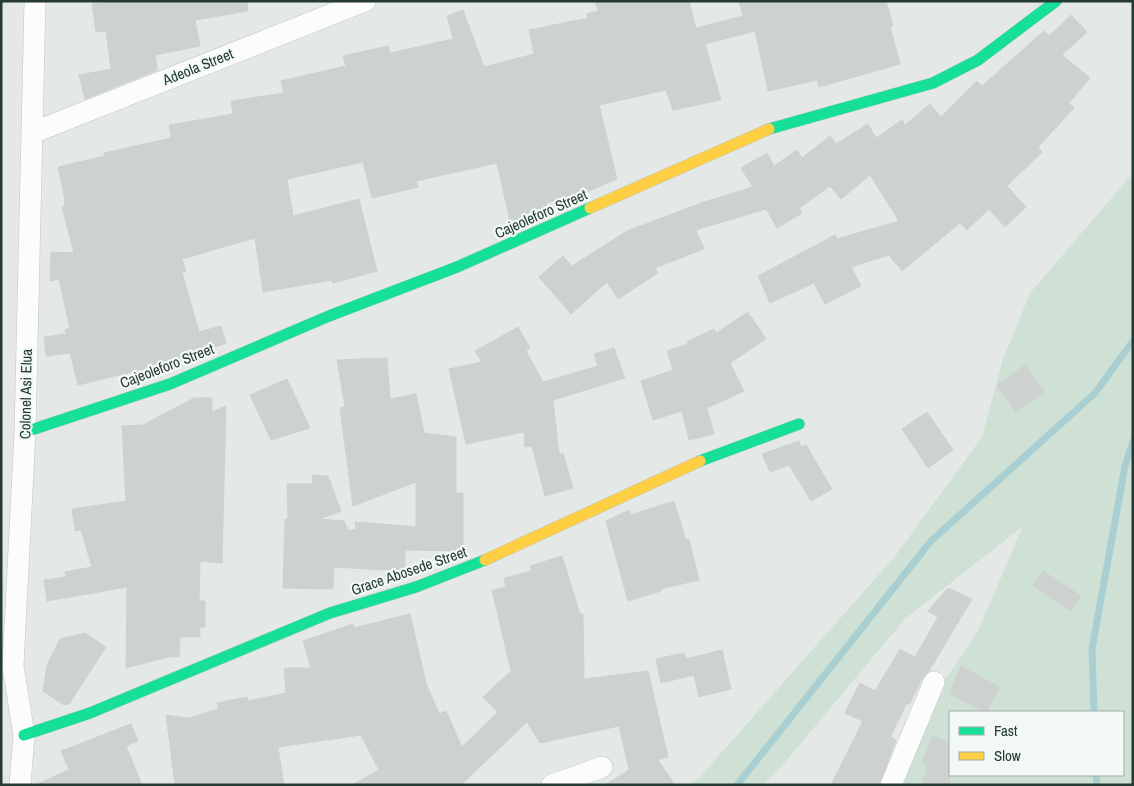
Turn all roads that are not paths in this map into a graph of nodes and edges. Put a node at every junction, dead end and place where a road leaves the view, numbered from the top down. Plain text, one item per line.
1 (35, 1) edge
2 (1056, 1) edge
3 (355, 3) edge
4 (32, 133) junction
5 (799, 424) dead end
6 (25, 432) junction
7 (934, 682) dead end
8 (24, 734) junction
9 (602, 767) dead end
10 (20, 785) edge
11 (552, 785) edge
12 (891, 785) edge

1 - 4 street, Colonel Asi Elua
2 - 6 street, Cajeoleforo Street
3 - 4 street, Adeola Street
4 - 6 street, Colonel Asi Elua
5 - 8 street, Grace Abosede Street
6 - 8 street, Colonel Asi Elua
7 - 12 street
8 - 10 street, Colonel Asi Elua
9 - 11 street

